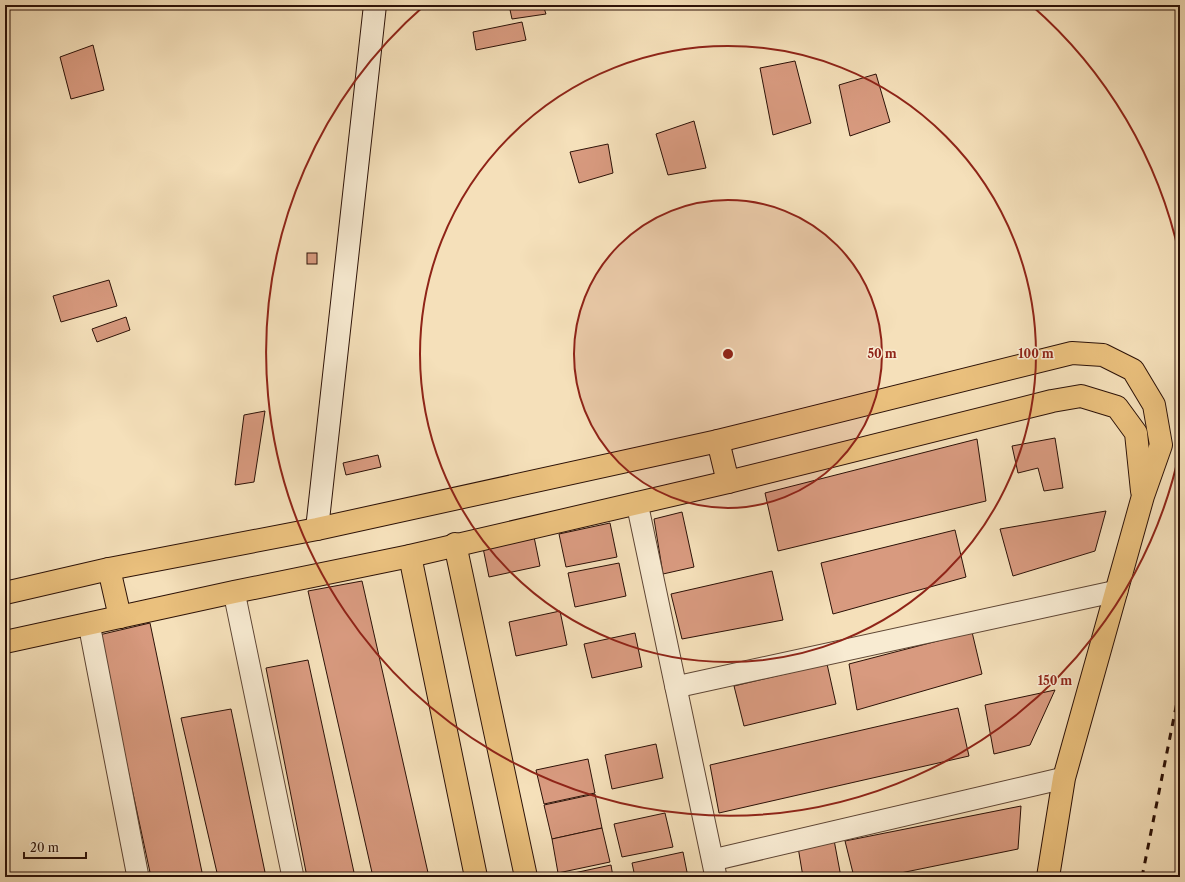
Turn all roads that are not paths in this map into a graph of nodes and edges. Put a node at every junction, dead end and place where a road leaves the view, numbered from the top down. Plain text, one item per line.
1 (375, 5) edge
2 (718, 441) junction
3 (728, 482) junction
4 (1143, 496) junction
5 (637, 503) junction
6 (317, 529) junction
7 (455, 544) junction
8 (410, 556) junction
9 (109, 570) junction
10 (1117, 591) junction
11 (234, 592) junction
12 (5, 593) edge
13 (120, 617) junction
14 (89, 624) junction
15 (5, 642) edge
16 (676, 687) junction
17 (1064, 778) junction
18 (714, 869) edge
19 (138, 877) edge
20 (293, 877) edge
21 (476, 877) edge
22 (526, 877) edge
23 (1048, 877) edge

1 - 6 main road
2 - 3 main road
2 - 4 main road
2 - 6 main road
3 - 4 main road
3 - 5 main road
4 - 10 main road
5 - 7 main road
5 - 16 street
6 - 9 main road
7 - 8 main road
7 - 22 main road
8 - 11 main road
8 - 21 main road
9 - 12 main road
9 - 13 main road
10 - 16 street
10 - 17 main road
11 - 13 main road
11 - 20 street
13 - 14 main road
14 - 15 main road
14 - 19 street
16 - 18 street
17 - 18 street
17 - 23 main road

